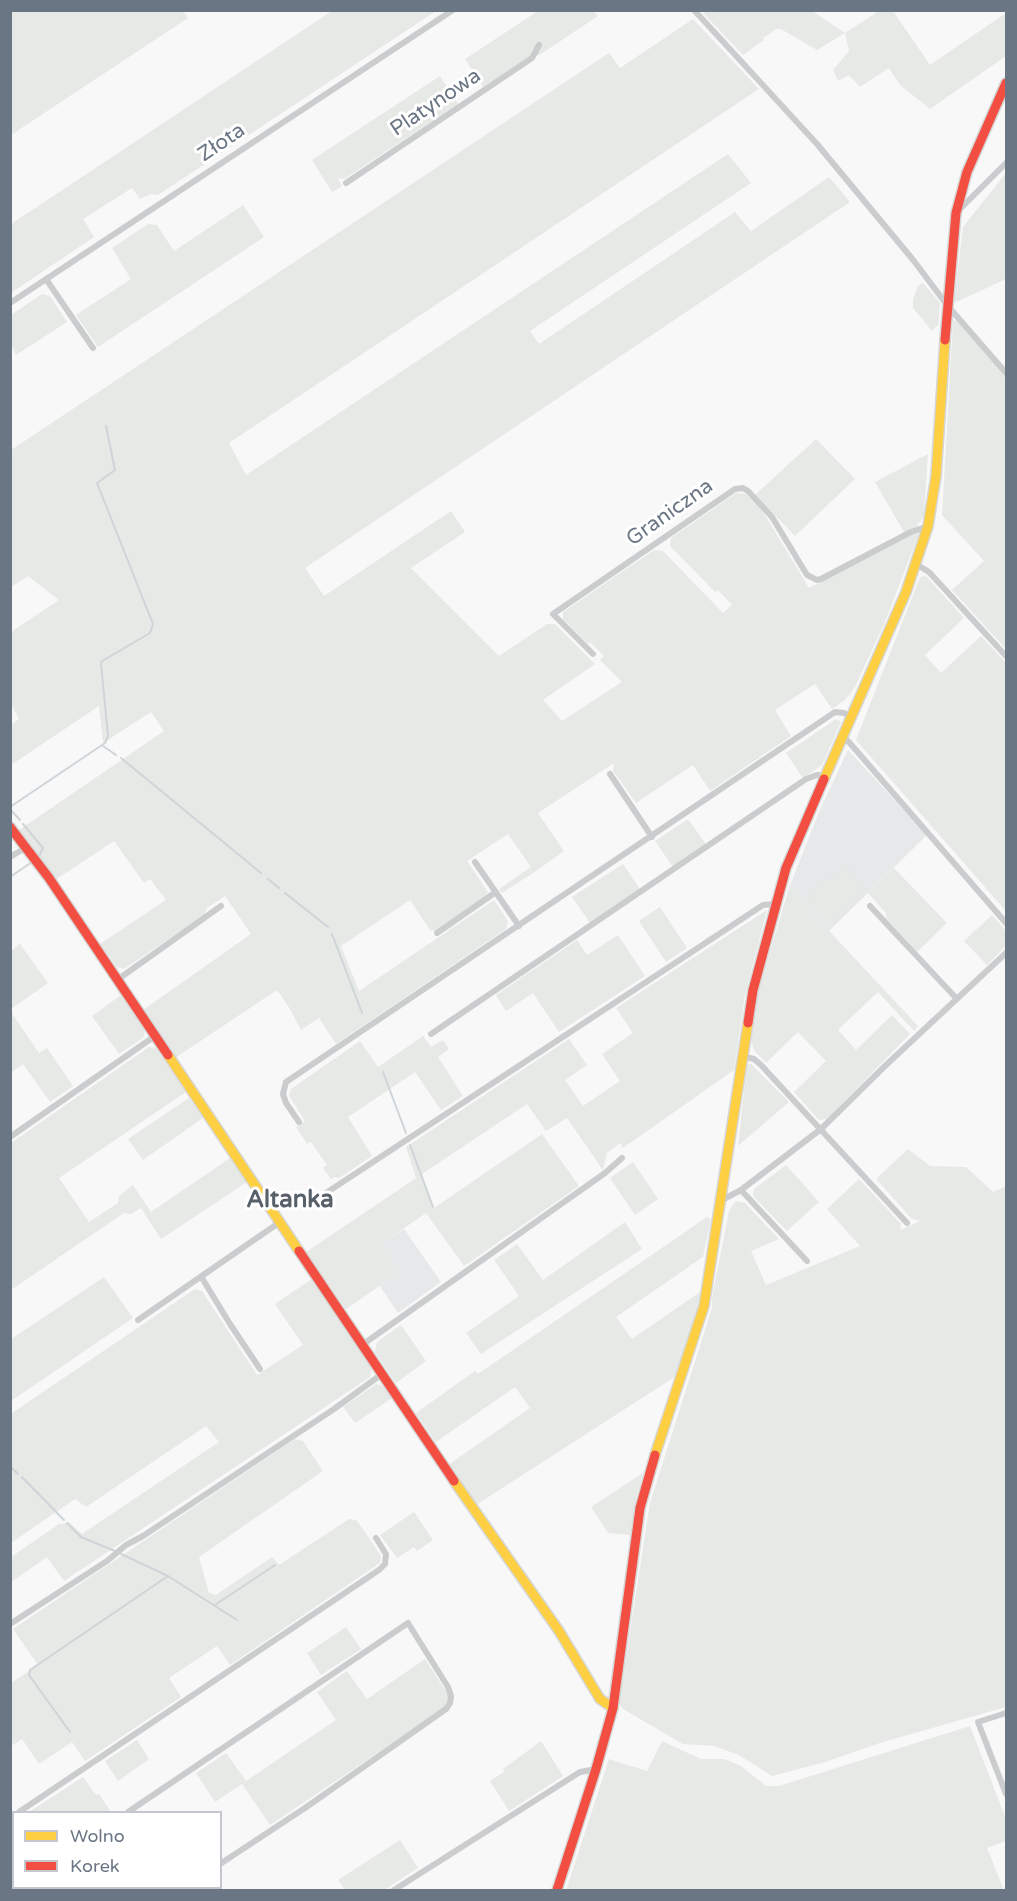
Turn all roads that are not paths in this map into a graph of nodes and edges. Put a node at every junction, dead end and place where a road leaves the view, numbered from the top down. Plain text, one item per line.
1 (453, 10) edge
2 (694, 10) edge
3 (539, 45) dead end
4 (1006, 83) edge
5 (1006, 163) edge
6 (346, 183) dead end
7 (956, 213) junction
8 (46, 279) junction
9 (10, 303) edge
10 (947, 304) junction
11 (93, 348) dead end
12 (1006, 373) edge
13 (928, 526) junction
14 (916, 564) junction
15 (593, 654) dead end
16 (1006, 656) edge
17 (851, 717) junction
18 (842, 737) junction
19 (610, 774) dead end
20 (825, 776) junction
21 (10, 827) edge
22 (652, 837) junction
23 (27, 847) junction
24 (10, 857) edge
25 (475, 862) dead end
26 (496, 892) junction
27 (776, 904) junction
28 (221, 906) dead end
29 (870, 906) dead end
30 (1006, 923) edge
31 (519, 926) junction
32 (437, 933) dead end
33 (1006, 953) edge
34 (117, 980) junction
35 (957, 999) junction
36 (431, 1034) dead end
37 (155, 1036) junction
38 (742, 1056) junction
39 (299, 1122) dead end
40 (821, 1129) junction
41 (10, 1137) edge
42 (622, 1158) dead end
43 (741, 1190) junction
44 (326, 1193) dead end
45 (722, 1200) junction
46 (280, 1222) junction
47 (907, 1223) dead end
48 (807, 1261) dead end
49 (202, 1278) junction
50 (138, 1320) dead end
51 (362, 1345) junction
52 (260, 1369) dead end
53 (382, 1374) junction
54 (376, 1538) dead end
55 (10, 1624) edge
56 (612, 1708) junction
57 (1006, 1713) edge
58 (596, 1769) junction
59 (1006, 1794) edge
60 (20, 1811) edge
61 (129, 1811) edge
62 (222, 1863) edge
63 (394, 1890) edge
64 (557, 1890) edge

1 - 8 street, Złota
2 - 10 street
3 - 6 street, Platynowa
4 - 7 street
5 - 7 street
7 - 10 street
8 - 9 street, Złota
8 - 11 street
10 - 12 street
10 - 13 street
13 - 14 street
13 - 15 street, Graniczna
14 - 16 street
14 - 17 street
17 - 18 street
17 - 22 street
18 - 20 street
18 - 30 street
19 - 22 street
20 - 27 street
20 - 36 street
21 - 23 street
22 - 31 street
23 - 24 street
23 - 34 street
25 - 26 street
26 - 31 street
26 - 32 street
27 - 38 street
27 - 44 street
28 - 34 street
29 - 35 street
31 - 39 street
33 - 35 street
34 - 37 street
35 - 40 street
37 - 41 street
37 - 46 street
38 - 40 street
38 - 45 street
40 - 43 street
40 - 47 street
42 - 51 street
43 - 45 street
43 - 48 street
45 - 56 street
46 - 49 street
46 - 51 street
49 - 50 street
49 - 52 street
51 - 53 street
53 - 55 street
53 - 56 street
54 - 60 street
56 - 58 street
57 - 59 street
58 - 63 street
58 - 64 street
61 - 62 street

